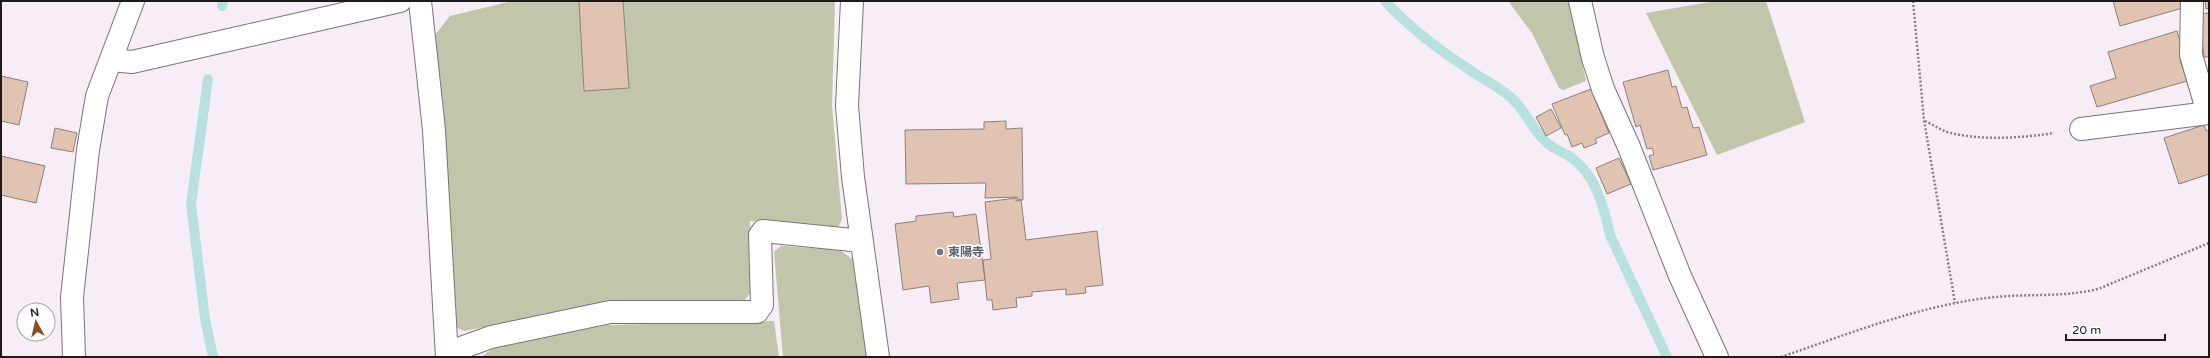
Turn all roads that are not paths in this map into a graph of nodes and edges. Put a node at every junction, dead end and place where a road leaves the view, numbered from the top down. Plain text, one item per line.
1 (133, 1) edge
2 (400, 1) edge
3 (420, 1) edge
4 (852, 1) edge
5 (1580, 1) edge
6 (2192, 1) edge
7 (112, 60) junction
8 (2208, 113) edge
9 (2081, 129) road end
10 (862, 241) junction
11 (447, 355) edge
12 (74, 357) edge
13 (878, 357) edge
14 (1718, 357) edge

1 - 7 street
2 - 7 street
3 - 11 street
4 - 10 street
5 - 14 street
6 - 8 street
7 - 12 street
8 - 9 street
10 - 11 street
10 - 13 street

